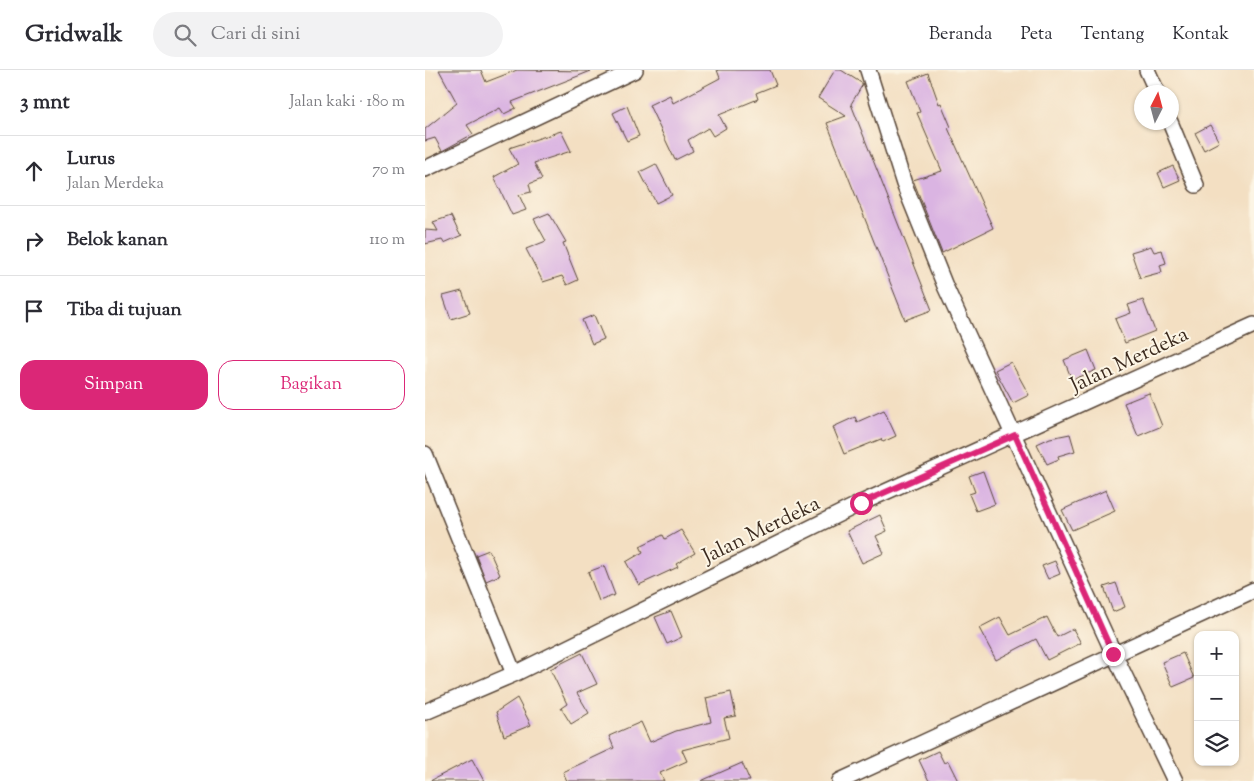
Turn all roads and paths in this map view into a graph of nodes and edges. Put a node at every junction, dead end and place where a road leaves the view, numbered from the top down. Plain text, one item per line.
1 (635, 70) edge
2 (868, 70) edge
3 (1147, 70) edge
4 (1154, 85) edge
5 (1173, 130) edge
6 (425, 169) edge
7 (1196, 185) dead end
8 (1254, 325) edge
9 (1015, 435) junction
10 (425, 454) edge
11 (1254, 590) edge
12 (1113, 654) junction
13 (514, 674) junction
14 (425, 712) edge
15 (840, 781) edge
16 (1175, 781) edge

1 - 6 street
2 - 9 street
3 - 4 street
5 - 7 street
8 - 9 street, Jalan Merdeka
9 - 12 street
9 - 13 street, Jalan Merdeka
10 - 13 street
11 - 12 street
12 - 15 street
12 - 16 street
13 - 14 street, Jalan Merdeka

